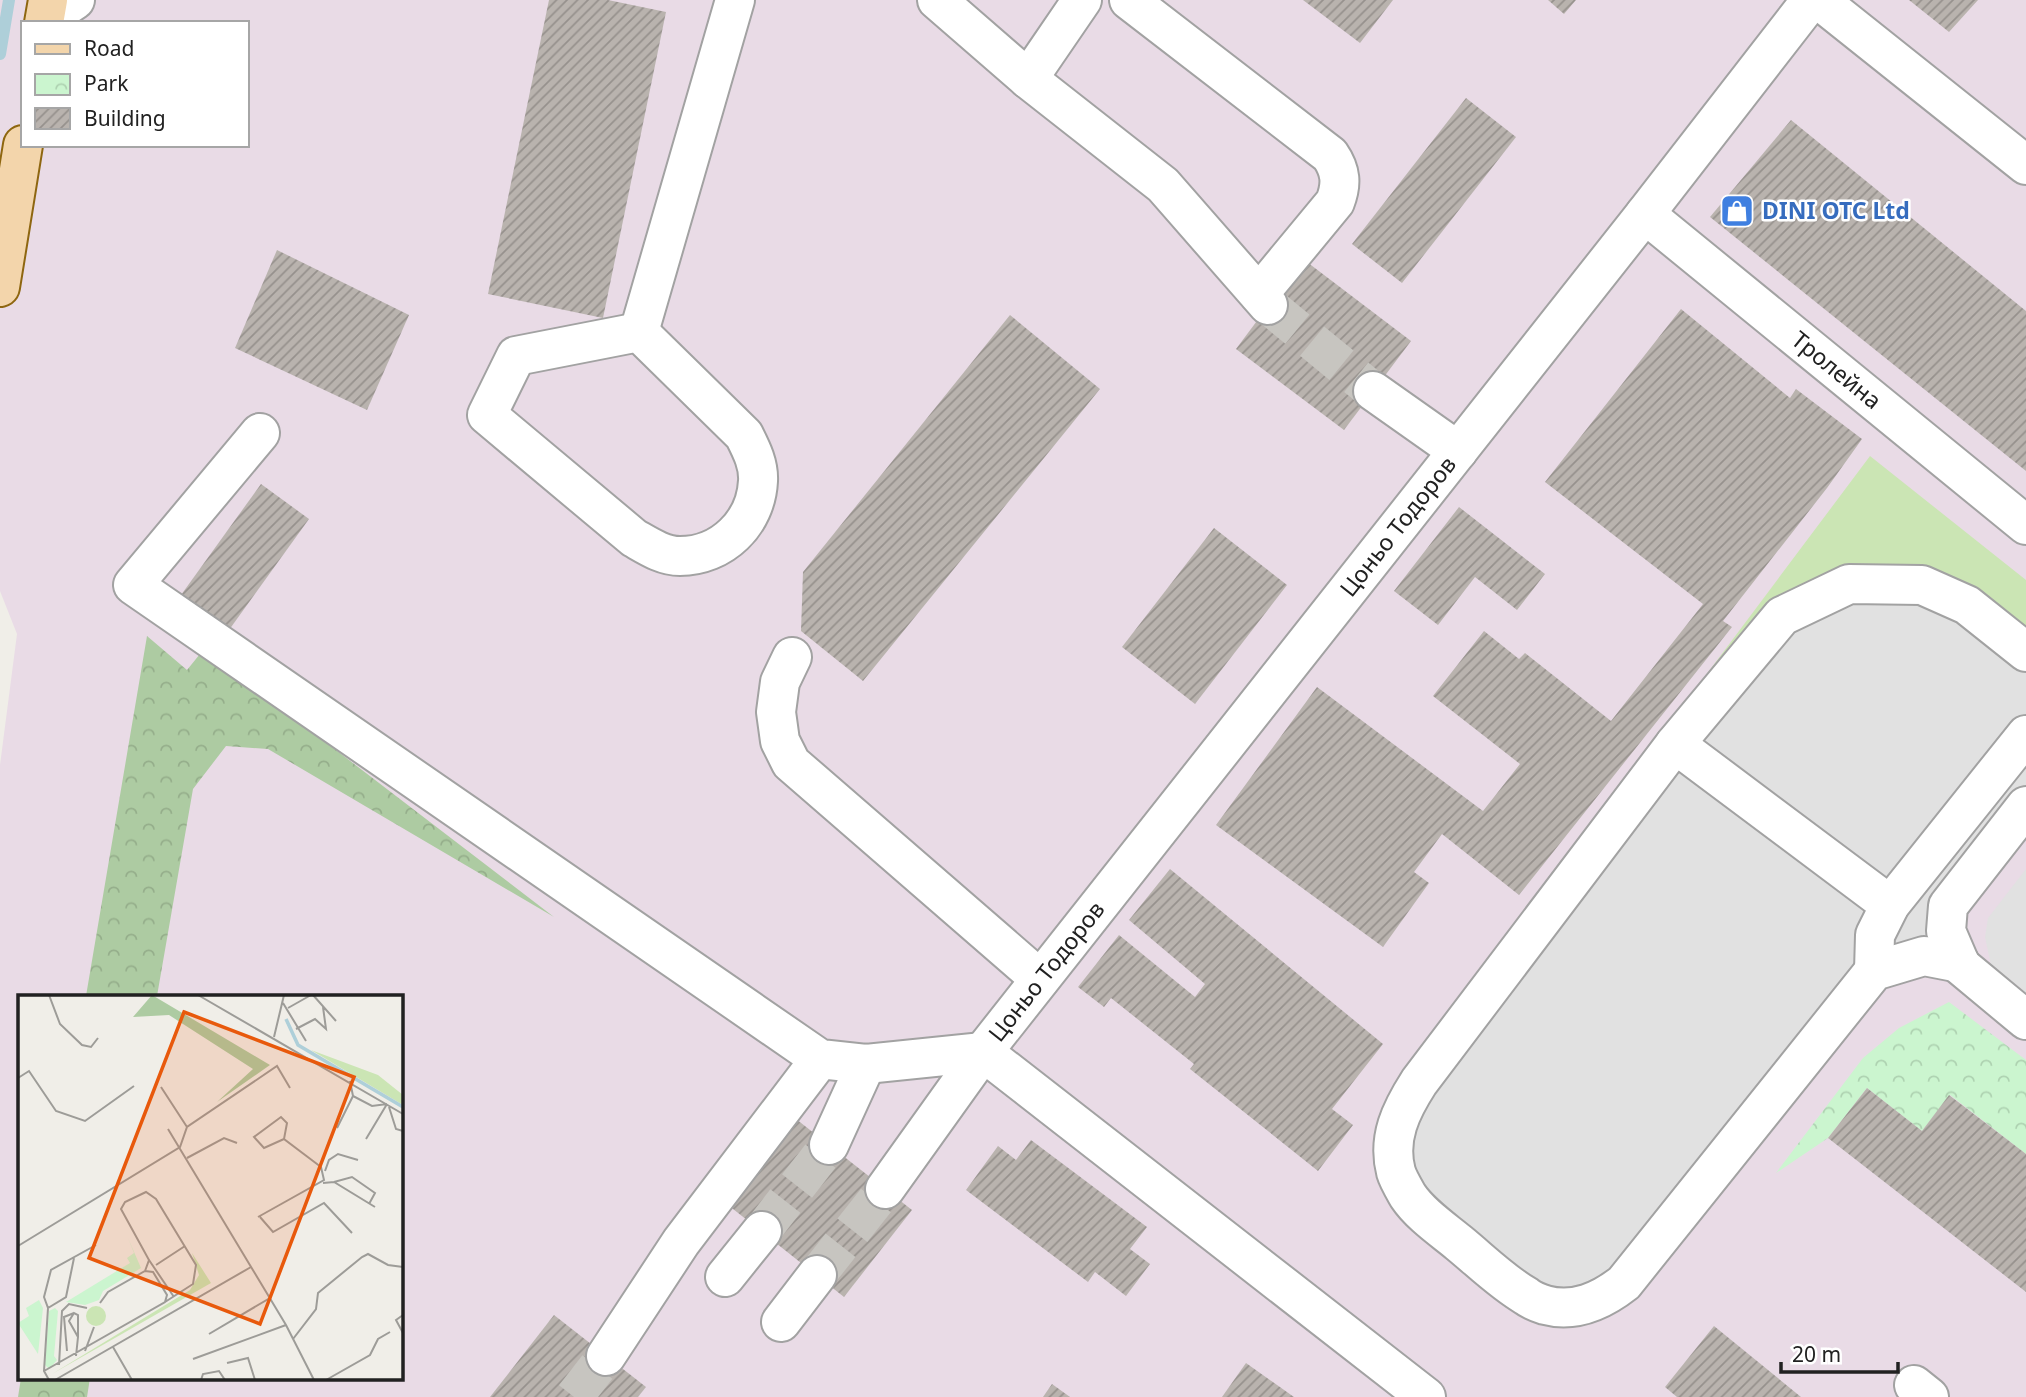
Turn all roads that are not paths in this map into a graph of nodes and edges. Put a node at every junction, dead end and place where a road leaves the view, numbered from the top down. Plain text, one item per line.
1 (735, 0) edge
2 (937, 0) edge
3 (1082, 0) edge
4 (1129, 0) edge
5 (1811, 0) edge
6 (1819, 0) edge
7 (1028, 79) junction
8 (23, 147) edge
9 (2026, 165) edge
10 (1645, 214) junction
11 (0, 287) edge
12 (639, 332) junction
13 (1373, 391) tunnel mouth
14 (260, 433) dead end
15 (1458, 451) junction
16 (2026, 525) edge
17 (2026, 652) edge
18 (792, 657) dead end
19 (2026, 735) edge
20 (1675, 744) junction
21 (2026, 806) edge
22 (1890, 905) junction
23 (1960, 963) junction
24 (1874, 971) junction
25 (1040, 979) junction
26 (2026, 1020) edge
27 (983, 1052) junction
28 (820, 1059) junction
29 (866, 1064) junction
30 (829, 1145) tunnel mouth
31 (885, 1189) tunnel mouth
32 (762, 1231) tunnel mouth
33 (817, 1275) tunnel mouth
34 (725, 1277) dead end
35 (781, 1322) dead end
36 (606, 1356) tunnel mouth
37 (1426, 1397) edge

1 - 12 street
2 - 7 street
3 - 7 street
4 - 7 street
5 - 10 street, Цоньо Тодоров
6 - 9 street
8 - 11 main road
10 - 15 street, Цоньо Тодоров
10 - 16 street, Тролейна
12 - 12 street
13 - 15 street
14 - 28 street
15 - 25 street, Цоньо Тодоров
17 - 20 street
18 - 25 street
19 - 22 street
20 - 22 street
20 - 24 street
21 - 23 street
22 - 24 street
23 - 24 street
23 - 26 street
25 - 27 street, Цоньо Тодоров
27 - 29 street
27 - 31 street, Цоньо Тодоров
27 - 37 street
28 - 29 street
28 - 36 street
29 - 30 street
32 - 34 street
33 - 35 street

